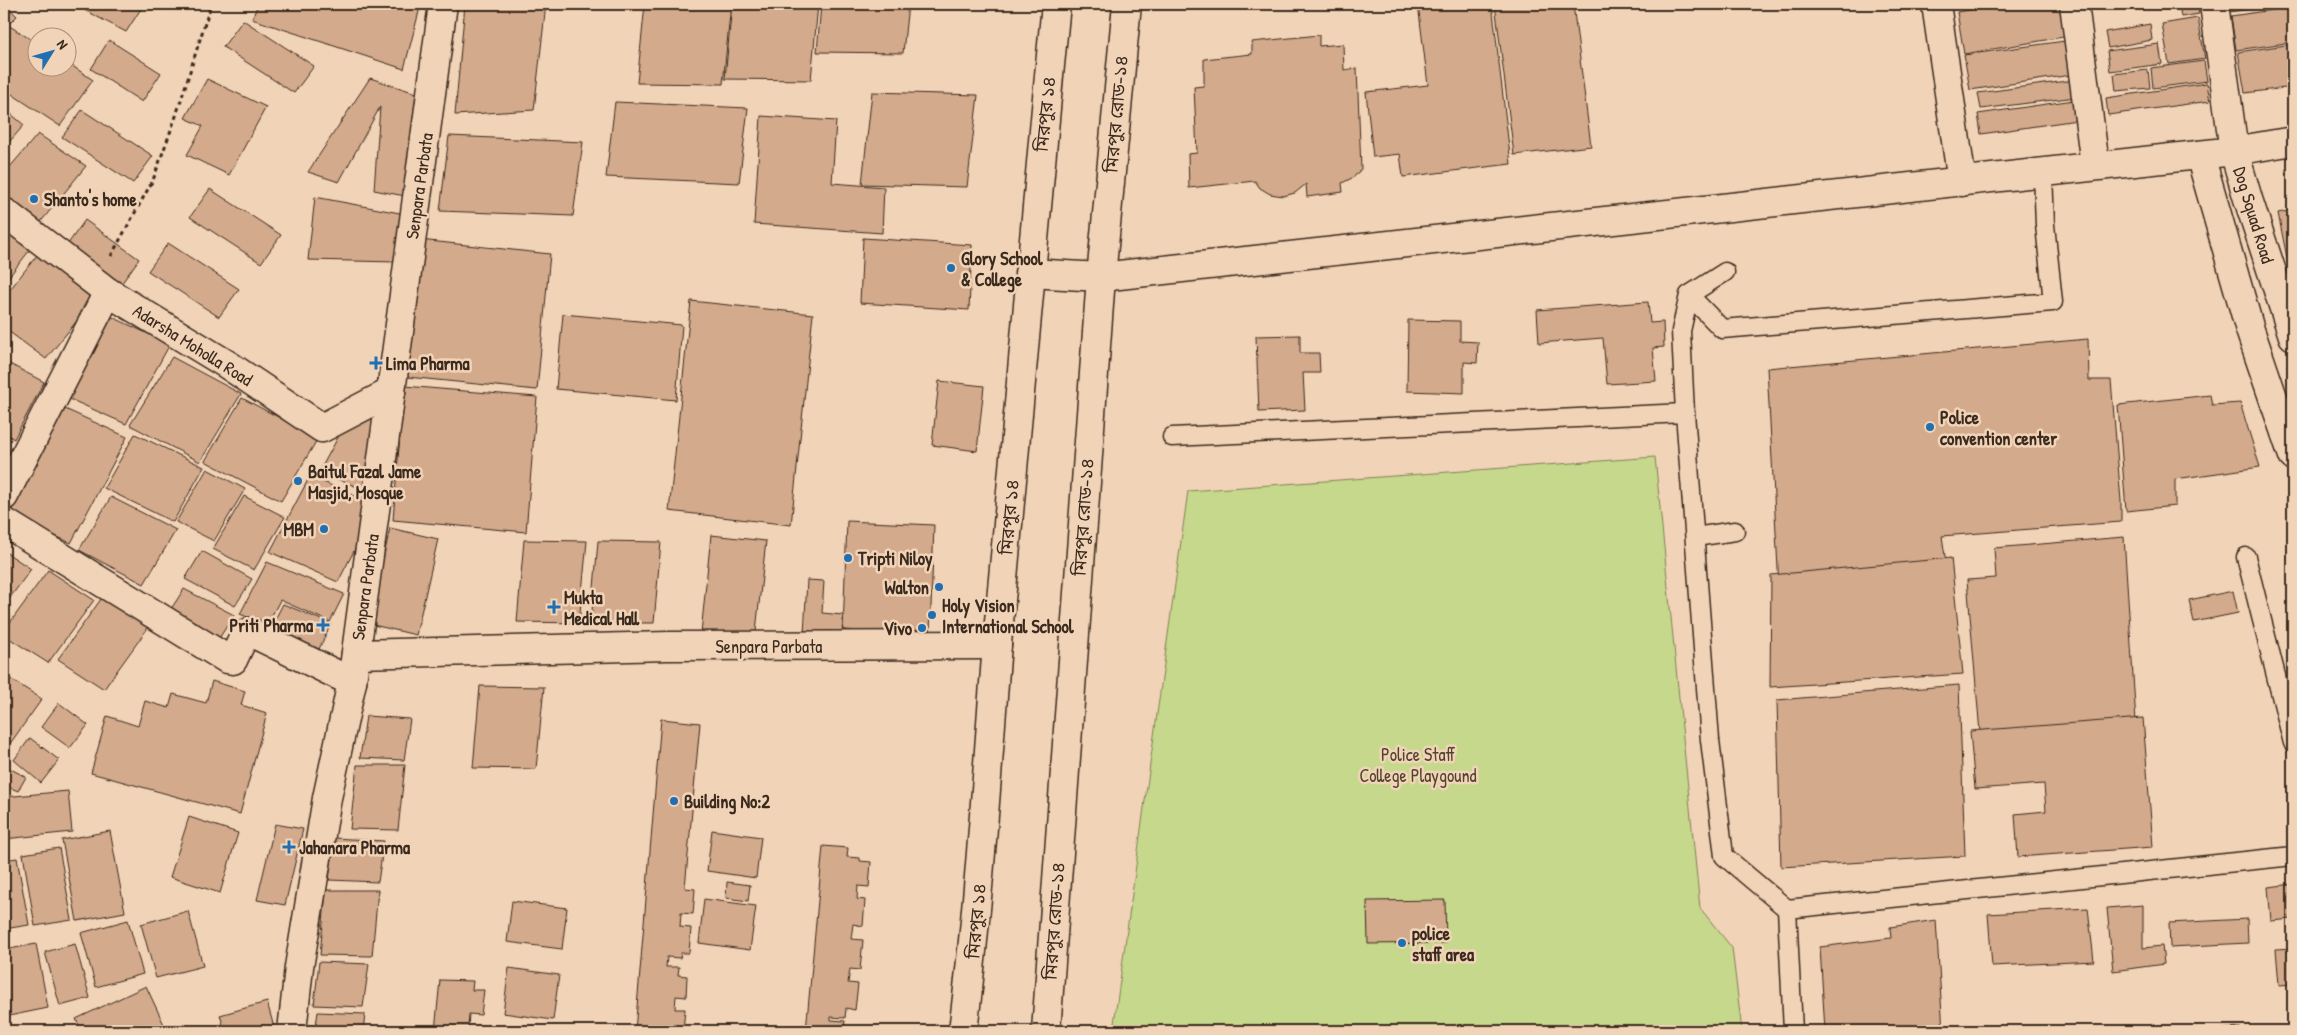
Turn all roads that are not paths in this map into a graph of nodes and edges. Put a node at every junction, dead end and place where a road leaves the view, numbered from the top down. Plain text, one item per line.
1 (443, 4) edge
2 (1056, 4) edge
3 (1127, 4) edge
4 (1936, 4) edge
5 (2074, 4) edge
6 (2214, 4) edge
7 (2293, 141) edge
8 (2234, 152) junction
9 (2200, 155) junction
10 (2095, 165) junction
11 (2044, 173) junction
12 (1962, 182) junction
13 (4, 212) edge
14 (1725, 272) dead end
15 (1029, 273) junction
16 (1101, 277) junction
17 (102, 288) junction
18 (1689, 295) junction
19 (2293, 336) edge
20 (391, 392) junction
21 (1685, 413) junction
22 (1172, 437) dead end
23 (2293, 456) edge
24 (4, 496) edge
25 (4, 522) edge
26 (1735, 531) dead end
27 (1695, 537) junction
28 (2246, 558) dead end
29 (997, 645) junction
30 (356, 654) junction
31 (352, 682) junction
32 (2293, 743) edge
33 (2293, 856) edge
34 (1787, 909) junction
35 (292, 1031) edge
36 (963, 1031) edge
37 (1046, 1031) edge
38 (1793, 1031) edge

1 - 20 street, Senpara Parbata
2 - 15 street, মিরপুর ১৪
3 - 16 street, মিরপুর রোড-১৪
4 - 12 street
5 - 10 street
6 - 8 street, Dog Squad Road
7 - 8 street
8 - 9 street
8 - 19 street, Dog Squad Road
9 - 10 street
9 - 23 street
10 - 11 street
11 - 12 street
11 - 18 lane
12 - 16 street
13 - 17 street, Adarsha Moholla Road
14 - 18 lane
15 - 16 street
15 - 29 street, মিরপুর ১৪
16 - 37 street, মিরপুর রোড-১৪
17 - 20 street, Adarsha Moholla Road
17 - 24 street
18 - 21 lane
20 - 30 street, Senpara Parbata
21 - 22 lane
21 - 27 lane
25 - 31 street
26 - 27 lane
27 - 34 lane
28 - 32 lane
29 - 30 street, Senpara Parbata
29 - 36 street, মিরপুর ১৪
30 - 31 street
31 - 35 street
33 - 34 lane
34 - 38 lane

